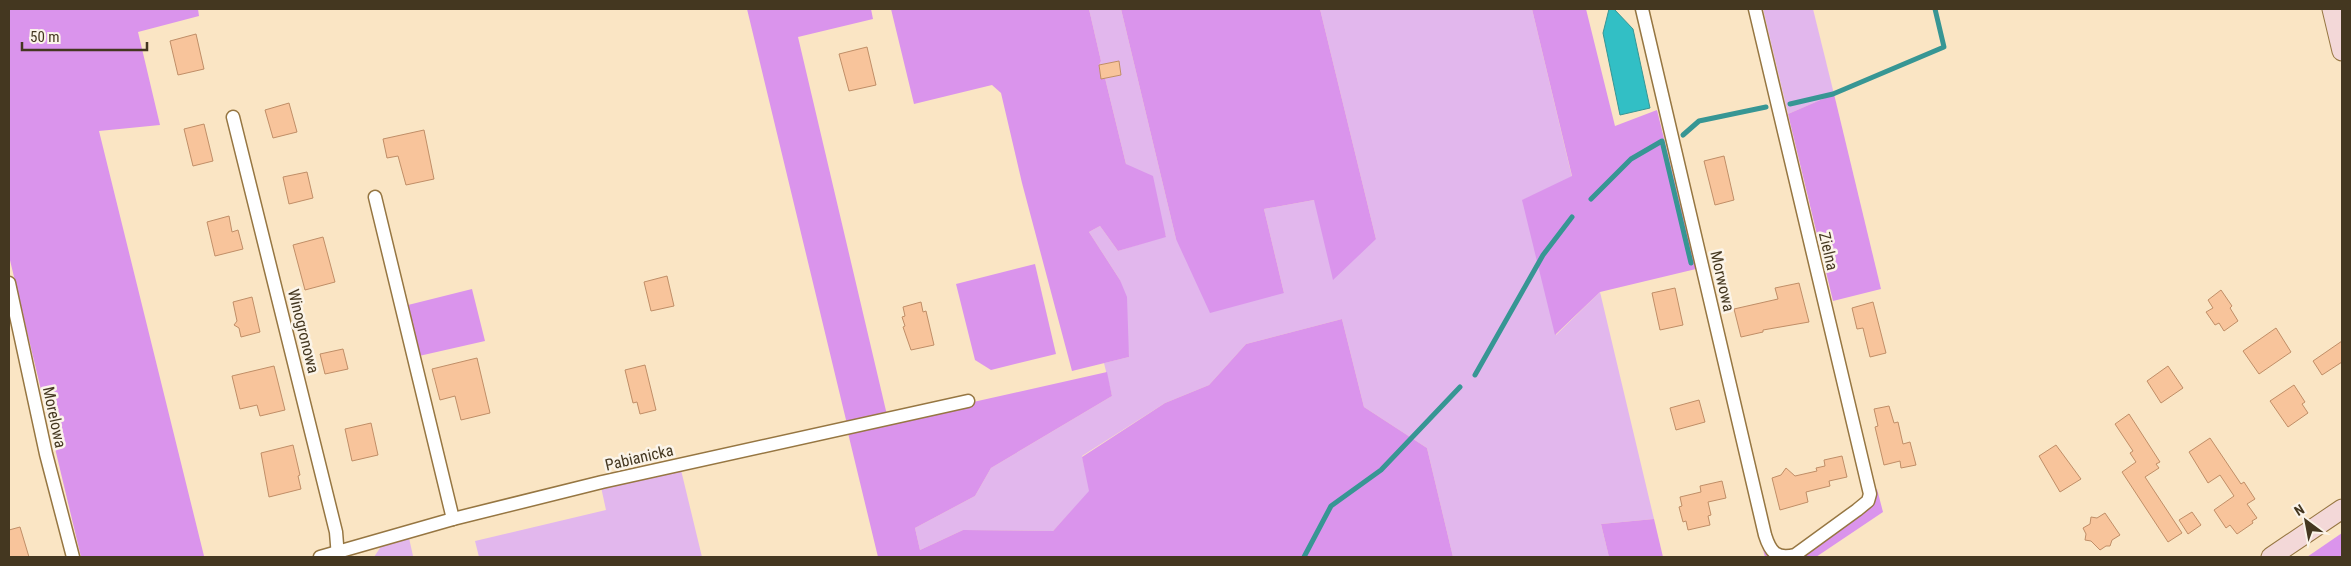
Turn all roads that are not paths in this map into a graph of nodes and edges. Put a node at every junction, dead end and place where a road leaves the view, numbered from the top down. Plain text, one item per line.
1 (1642, 9) edge
2 (1755, 9) edge
3 (2332, 9) edge
4 (2342, 51) edge
5 (233, 117) dead end
6 (375, 197) dead end
7 (9, 282) edge
8 (968, 401) dead end
9 (2342, 509) edge
10 (453, 519) junction
11 (338, 555) edge
12 (1778, 556) edge
13 (1795, 556) edge
14 (73, 557) edge
15 (320, 557) edge
16 (2271, 557) edge

1 - 12 street, Morwowa
2 - 13 street, Zielna
3 - 4 street
5 - 11 street, Winogronowa
6 - 10 street
7 - 14 street, Morelowa
8 - 10 street, Pabianicka
9 - 16 street
10 - 11 street, Pabianicka
11 - 15 street, Pabianicka
12 - 13 street

